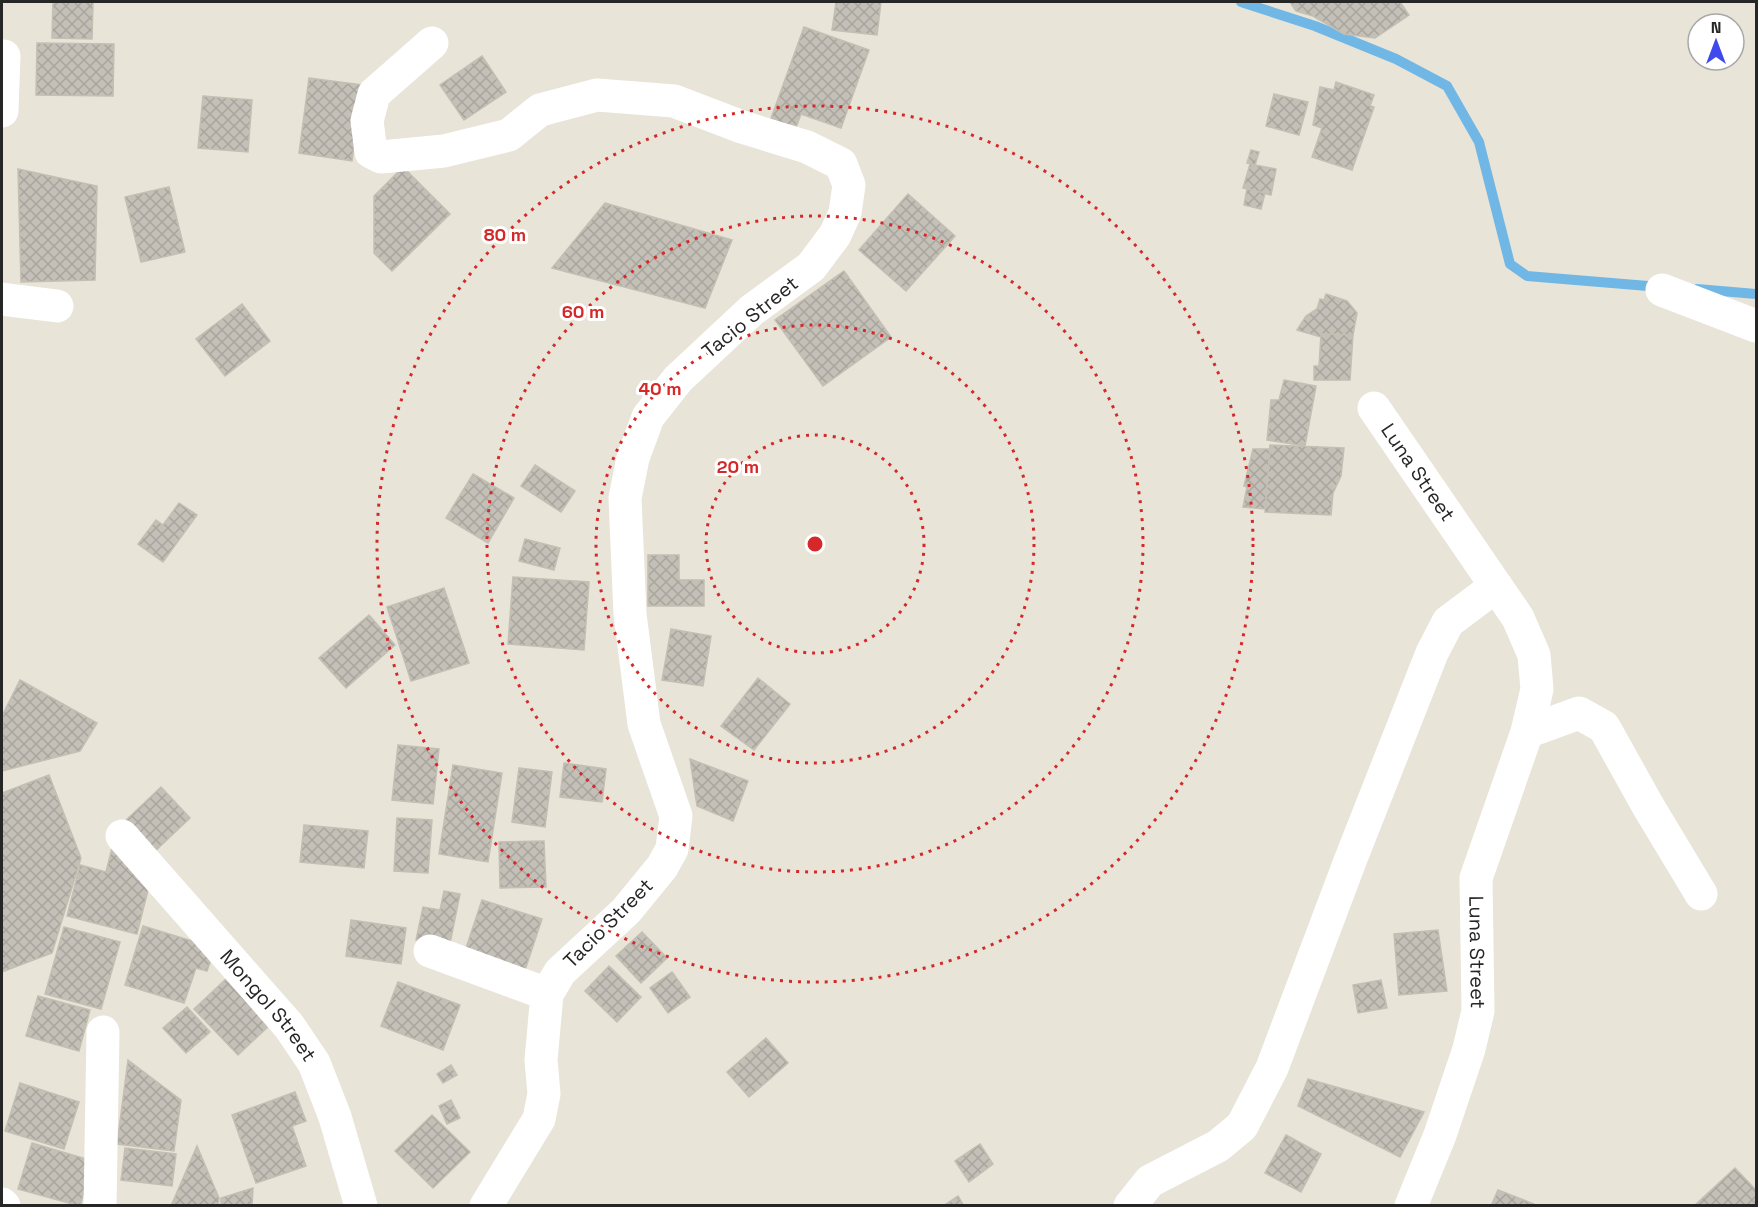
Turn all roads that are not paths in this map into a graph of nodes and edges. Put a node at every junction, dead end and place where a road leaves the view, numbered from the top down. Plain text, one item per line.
1 (432, 43) dead end
2 (4, 57) dead end
3 (2, 111) edge
4 (1662, 290) dead end
5 (2, 299) edge
6 (57, 306) dead end
7 (1756, 326) edge
8 (1374, 408) dead end
9 (1496, 586) junction
10 (1527, 732) junction
11 (122, 836) dead end
12 (1701, 894) dead end
13 (430, 951) dead end
14 (547, 994) junction
15 (103, 1032) dead end
16 (100, 1206) edge
17 (361, 1206) edge
18 (486, 1206) edge
19 (1130, 1206) edge
20 (1412, 1206) edge

1 - 14 street, Tacio Street
2 - 3 street
4 - 7 street
5 - 6 street
8 - 9 street, Luna Street
9 - 10 street, Luna Street
9 - 19 street
10 - 12 street
10 - 20 street, Luna Street
11 - 17 street, Mongol Street
13 - 14 street
14 - 18 street, Tacio Street
15 - 16 street

